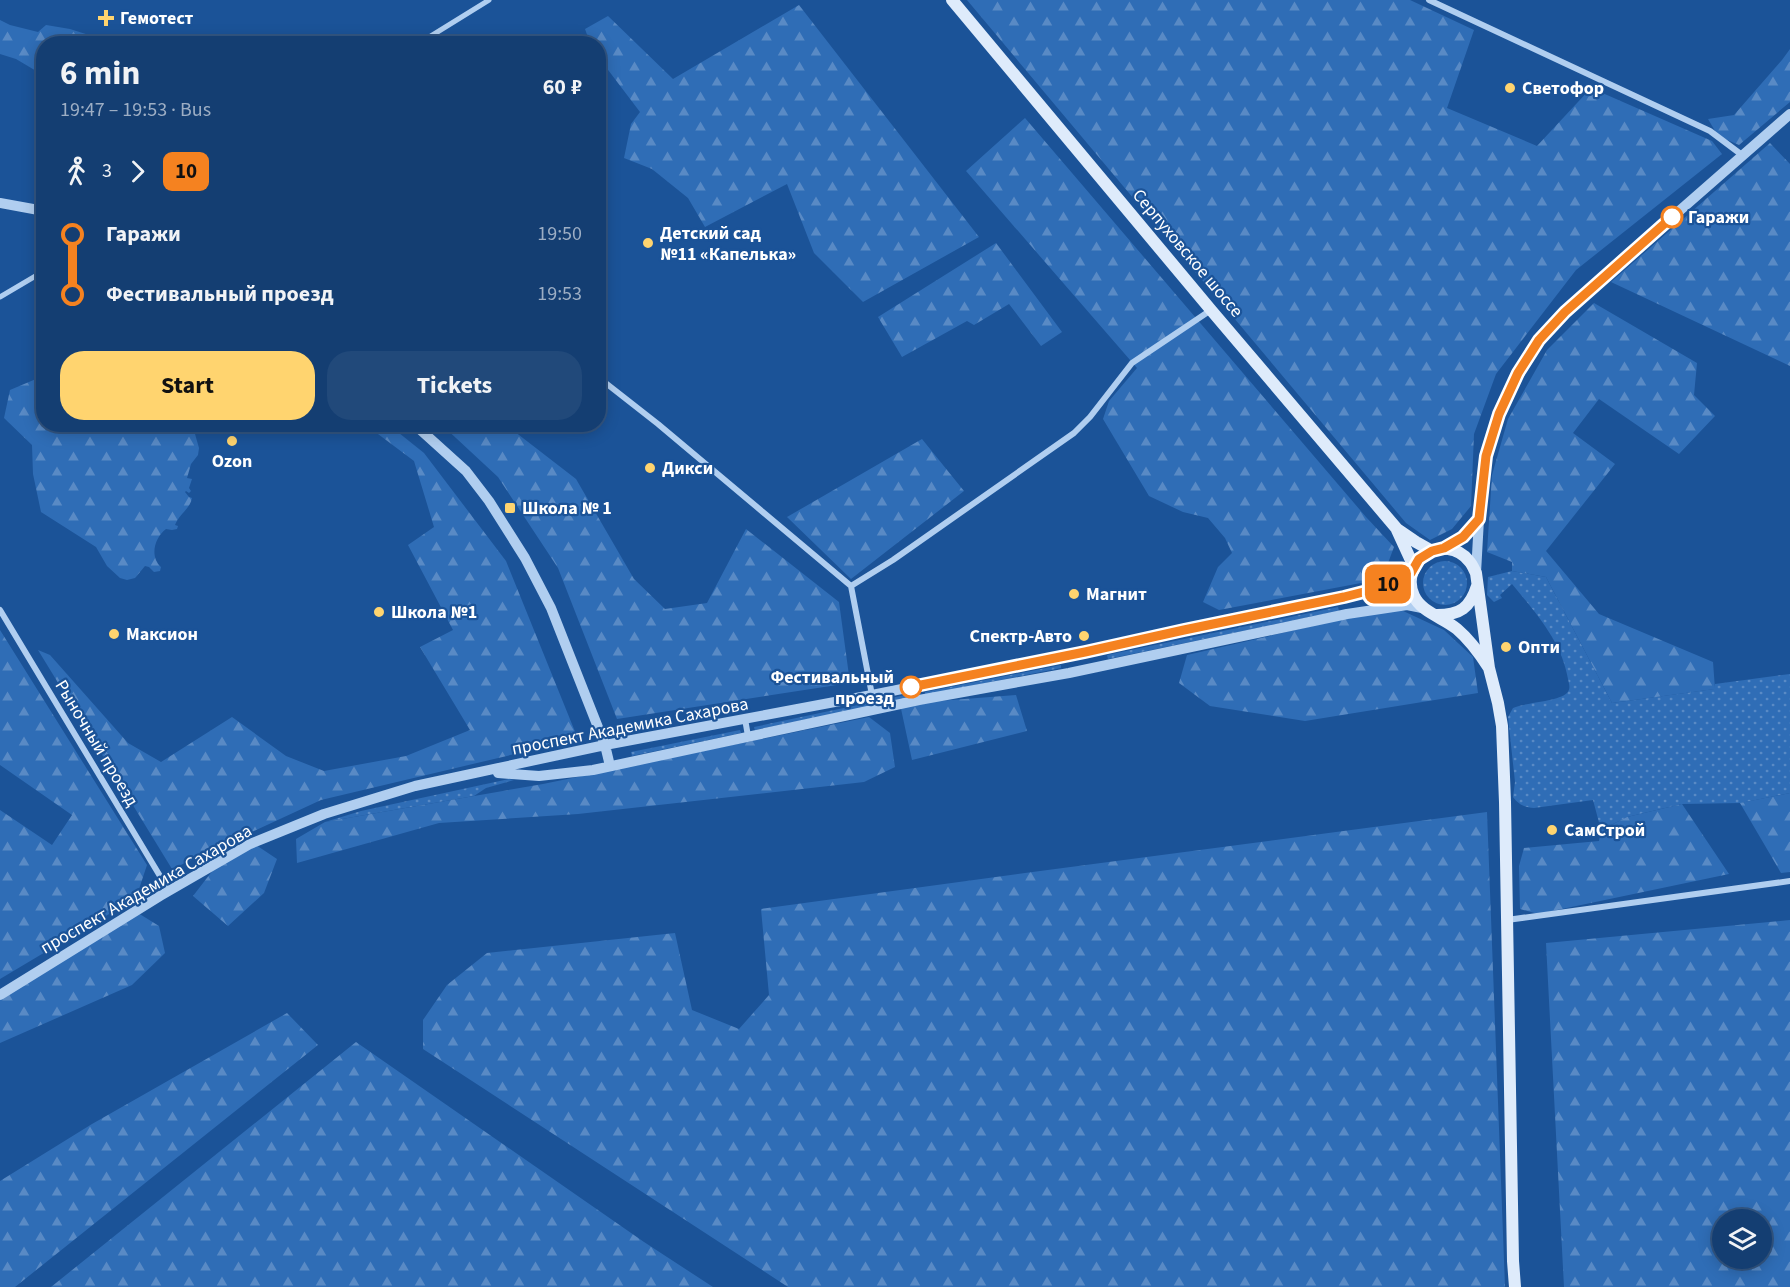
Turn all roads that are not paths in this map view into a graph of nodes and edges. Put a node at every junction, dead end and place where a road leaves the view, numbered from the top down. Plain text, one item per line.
1 (489, 0) edge
2 (952, 0) edge
3 (1429, 0) edge
4 (431, 36) edge
5 (1790, 114) edge
6 (1742, 155) junction
7 (0, 203) edge
8 (36, 210) edge
9 (36, 276) edge
10 (0, 297) edge
11 (1211, 310) junction
12 (606, 382) edge
13 (423, 432) edge
14 (1479, 519) junction
15 (1397, 529) junction
16 (1438, 550) junction
17 (1412, 570) junction
18 (1477, 579) junction
19 (851, 586) junction
20 (1344, 597) junction
21 (1422, 608) junction
22 (0, 610) edge
23 (1347, 614) junction
24 (1437, 615) junction
25 (1066, 656) junction
26 (1489, 668) junction
27 (1069, 673) junction
28 (915, 686) junction
29 (872, 696) junction
30 (919, 700) junction
31 (745, 719) junction
32 (748, 736) junction
33 (605, 745) junction
34 (610, 766) junction
35 (486, 772) junction
36 (1790, 881) edge
37 (169, 891) junction
38 (1507, 920) junction
39 (0, 995) edge
40 (1515, 1287) edge

1 - 4 street
2 - 11 main road, Серпуховское шоссе
3 - 6 street
5 - 6 street
6 - 14 street
7 - 8 street
9 - 10 street
11 - 15 main road, Серпуховское шоссе
11 - 19 street
12 - 19 street
13 - 33 street
14 - 16 street
14 - 18 street
15 - 16 main road
15 - 17 main road
16 - 17 main road
16 - 18 main road
17 - 20 street, проспект Академика Сахарова
17 - 21 main road
18 - 24 main road
18 - 26 main road
19 - 29 street
20 - 23 street
20 - 25 street, проспект Академика Сахарова
21 - 23 street, проспект Академика Сахарова
21 - 24 main road
22 - 37 street, Рыночный проезд
23 - 27 street, проспект Академика Сахарова
24 - 26 main road
25 - 27 street
25 - 28 street, проспект Академика Сахарова
26 - 38 main road
27 - 30 street, проспект Академика Сахарова
28 - 29 street, проспект Академика Сахарова
28 - 30 street
29 - 31 street, проспект Академика Сахарова
30 - 32 street, проспект Академика Сахарова
31 - 32 street
31 - 33 street, проспект Академика Сахарова
32 - 34 street, проспект Академика Сахарова
33 - 34 street
33 - 35 street, проспект Академика Сахарова
34 - 35 street, проспект Академика Сахарова
35 - 37 street, проспект Академика Сахарова
36 - 38 street
37 - 39 street, проспект Академика Сахарова
38 - 40 main road

